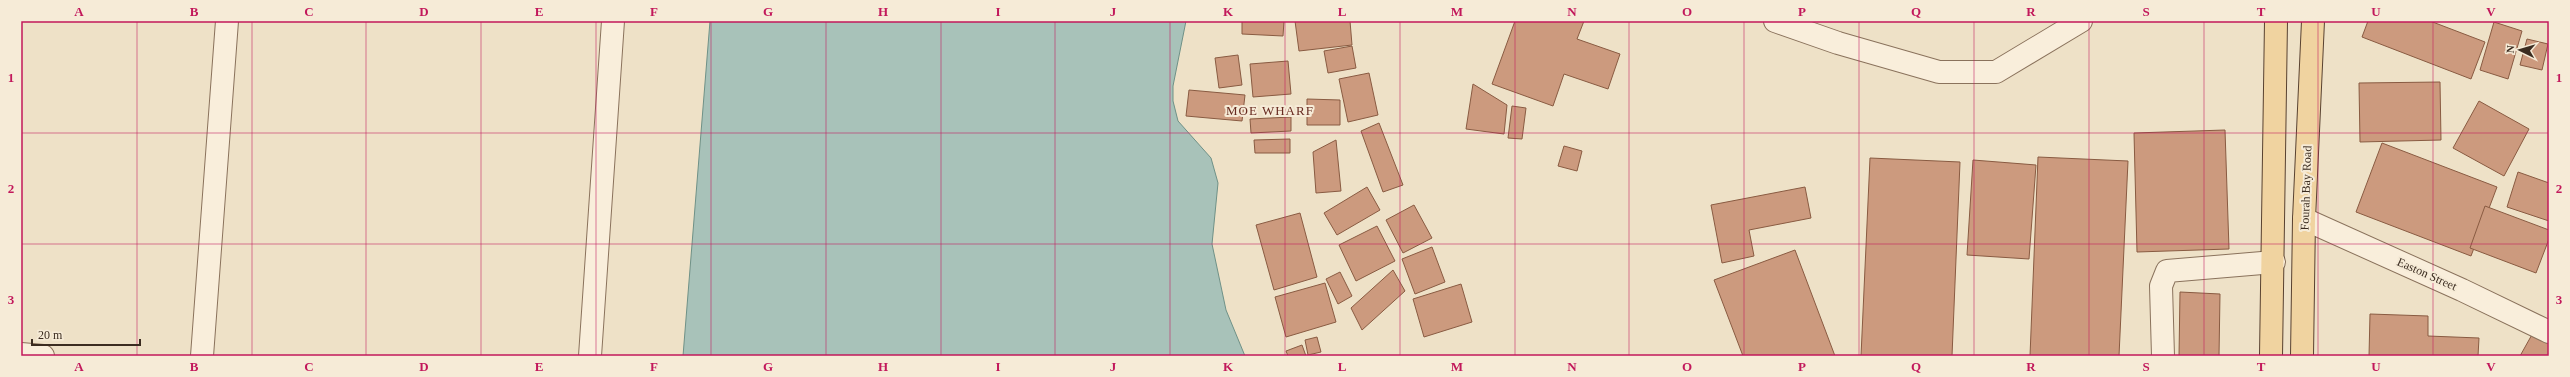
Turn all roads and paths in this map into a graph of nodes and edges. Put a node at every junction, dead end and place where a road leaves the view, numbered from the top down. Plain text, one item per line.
1 (227, 21) edge
2 (613, 21) edge
3 (1775, 21) edge
4 (2081, 21) edge
5 (2276, 21) edge
6 (2313, 21) edge
7 (2304, 219) junction
8 (2274, 262) junction
9 (2549, 332) edge
10 (21, 354) edge
11 (43, 356) edge
12 (202, 356) edge
13 (590, 356) edge
14 (2163, 356) edge
15 (2271, 356) edge
16 (2302, 356) edge

1 - 12 street
2 - 13 street
3 - 4 street
5 - 8 main road
6 - 7 main road, Fourah Bay Road
7 - 9 street, Easton Street
7 - 16 main road, Fourah Bay Road
8 - 14 street
8 - 15 main road
10 - 11 street

